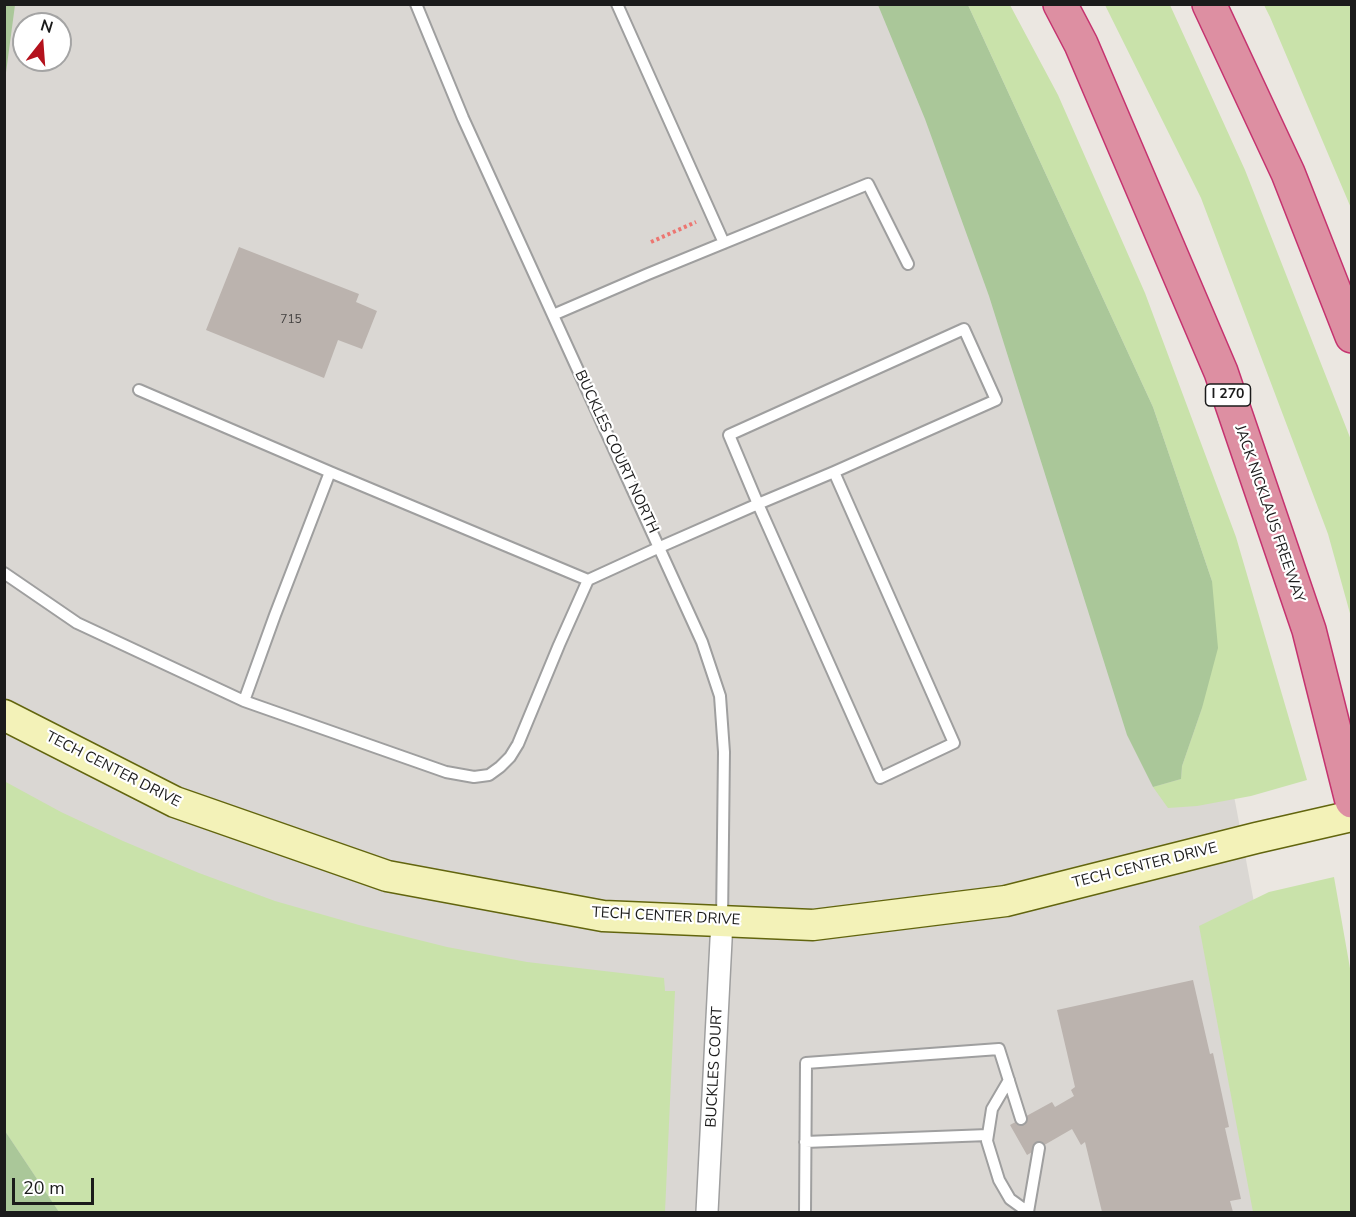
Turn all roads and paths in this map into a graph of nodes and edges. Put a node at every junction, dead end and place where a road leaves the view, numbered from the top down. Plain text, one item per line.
1 (416, 4) edge
2 (617, 4) edge
3 (1060, 4) edge
4 (1209, 4) edge
5 (696, 222) dead end
6 (651, 242) dead end
7 (724, 243) junction
8 (908, 264) dead end
9 (553, 315) junction
10 (1352, 336) edge
11 (140, 390) dead end
12 (330, 472) junction
13 (834, 472) junction
14 (758, 504) junction
15 (660, 547) junction
16 (4, 573) edge
17 (588, 580) junction
18 (244, 701) junction
19 (4, 715) edge
20 (1352, 801) edge
21 (1352, 816) edge
22 (722, 921) junction
23 (1009, 1080) junction
24 (1021, 1119) dead end
25 (988, 1135) junction
26 (805, 1142) junction
27 (1040, 1148) dead end
28 (707, 1212) edge
29 (805, 1212) edge
30 (1028, 1212) edge

1 - 9 lane, BUCKLES COURT NORTH
2 - 7 lane
3 - 20 highway, JACK NICKLAUS FREEWAY / I 270
4 - 10 highway
5 - 6 path
7 - 8 lane
7 - 9 lane
9 - 15 lane, BUCKLES COURT NORTH
11 - 12 lane
12 - 17 lane
12 - 18 lane
13 - 14 lane
13 - 14 lane
13 - 14 lane
14 - 15 lane
15 - 17 lane
15 - 22 lane, BUCKLES COURT NORTH
16 - 18 lane
17 - 18 lane
19 - 22 main road, TECH CENTER DRIVE
21 - 22 main road, TECH CENTER DRIVE
22 - 28 street, BUCKLES COURT
23 - 24 lane
23 - 25 lane
23 - 26 lane
25 - 26 lane
25 - 30 lane
26 - 29 lane
27 - 30 lane

